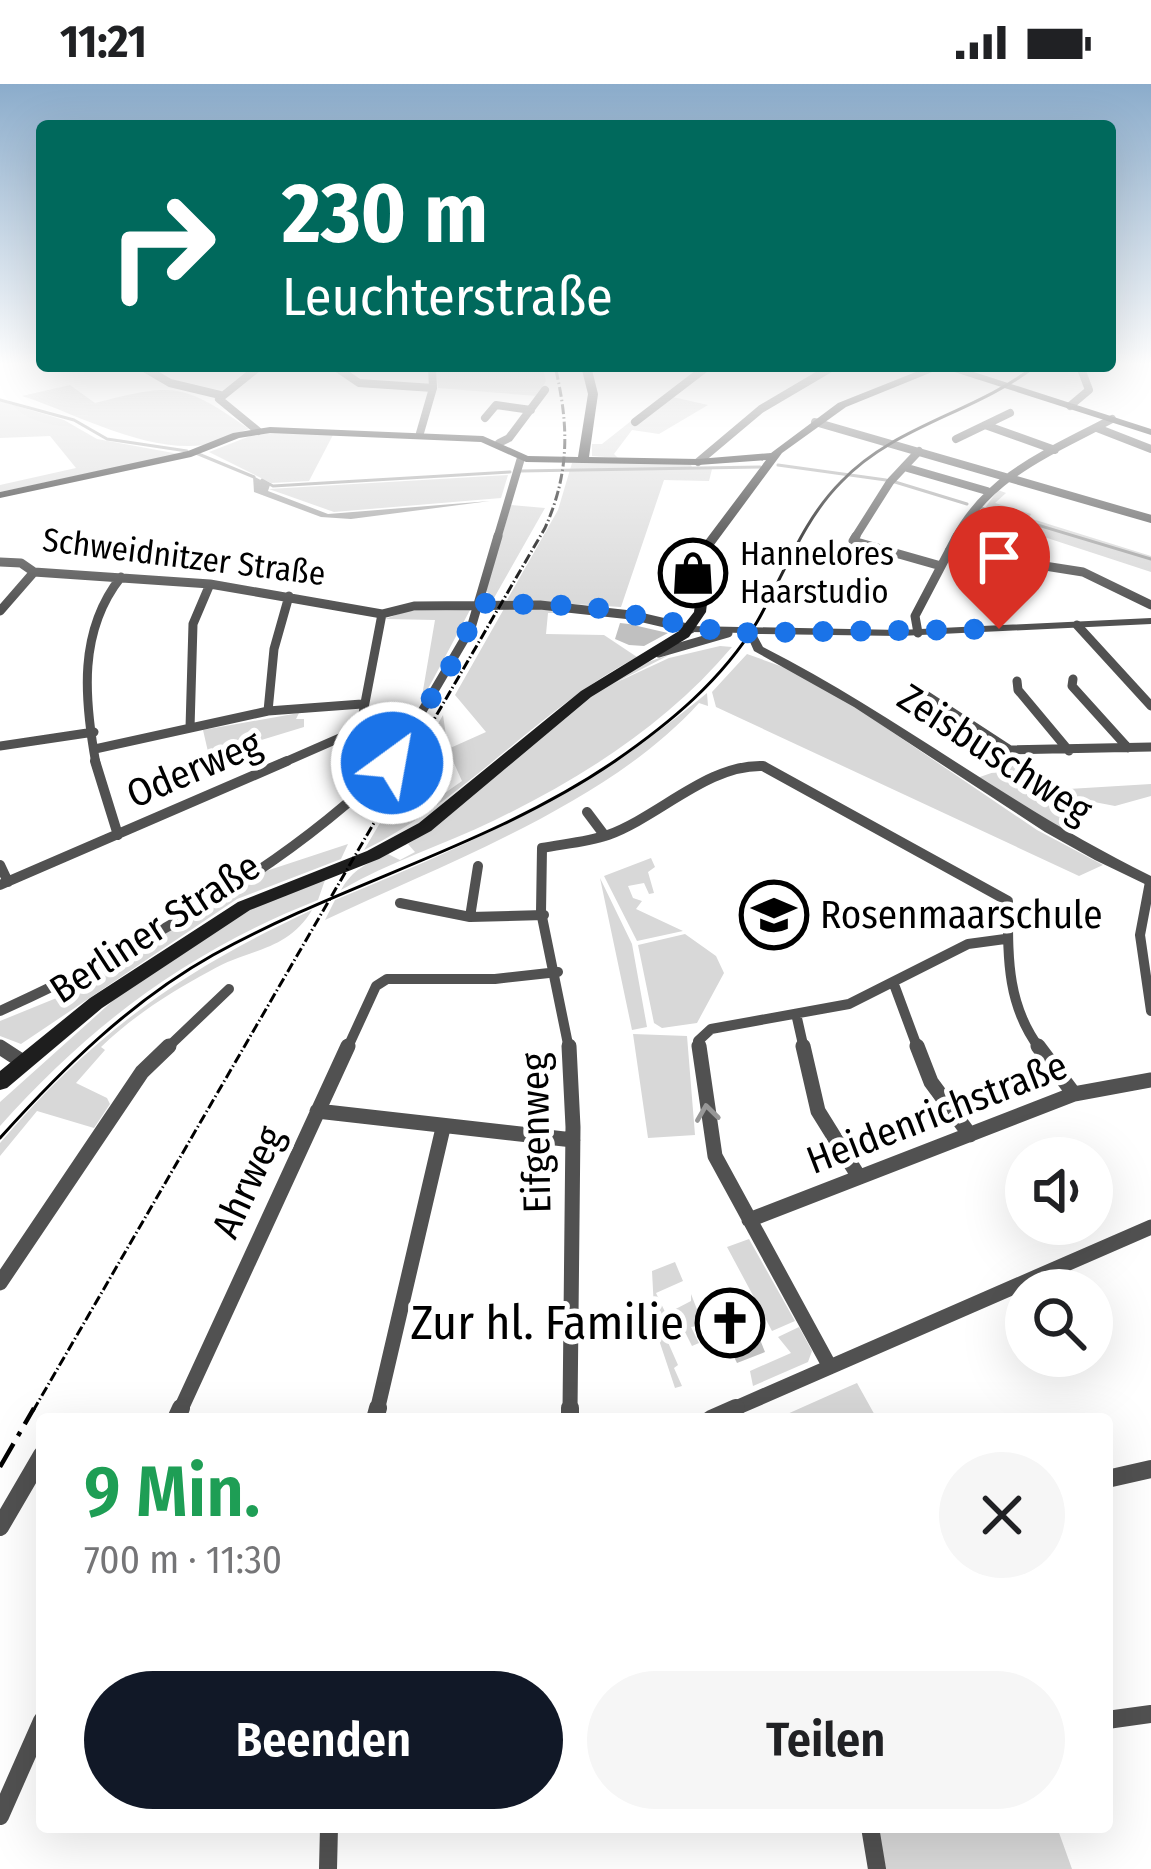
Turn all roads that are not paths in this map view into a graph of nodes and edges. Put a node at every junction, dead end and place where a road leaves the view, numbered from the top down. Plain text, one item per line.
1 (219, 444) edge
2 (506, 444) edge
3 (586, 444) edge
4 (719, 444) edge
5 (789, 444) edge
6 (895, 444) edge
7 (1041, 444) edge
8 (1064, 444) edge
9 (1055, 449) junction
10 (919, 451) junction
11 (518, 456) junction
12 (775, 456) junction
13 (584, 458) junction
14 (698, 462) junction
15 (904, 467) junction
16 (1005, 476) junction
17 (987, 490) junction
18 (0, 495) edge
19 (1151, 519) edge
20 (949, 551) junction
21 (0, 562) edge
22 (941, 566) junction
23 (34, 572) junction
24 (121, 577) junction
25 (210, 584) junction
26 (289, 596) junction
27 (479, 603) junction
28 (1151, 605) edge
29 (0, 611) edge
30 (382, 614) junction
31 (1151, 621) edge
32 (1078, 626) junction
33 (691, 629) junction
34 (728, 633) junction
35 (918, 633) junction
36 (752, 634) junction
37 (658, 653) junction
38 (1072, 679) dead end
39 (1017, 681) dead end
40 (915, 688) dead end
41 (362, 704) junction
42 (1151, 706) edge
43 (268, 711) junction
44 (415, 727) junction
45 (190, 728) junction
46 (360, 729) junction
47 (94, 732) junction
48 (0, 746) edge
49 (1151, 747) edge
50 (95, 748) junction
51 (1128, 748) junction
52 (1069, 752) junction
53 (586, 812) dead end
54 (118, 835) junction
55 (605, 836) junction
56 (0, 865) edge
57 (478, 866) dead end
58 (1151, 882) edge
59 (4, 884) edge
60 (400, 903) dead end
61 (544, 915) junction
62 (470, 916) junction
63 (1005, 939) junction
64 (558, 972) junction
65 (896, 987) junction
66 (229, 989) dead end
67 (0, 1011) edge
68 (1151, 1011) edge
69 (797, 1018) junction
70 (0, 1047) edge
71 (23, 1061) junction
72 (1151, 1080) edge
73 (0, 1082) edge
74 (1075, 1094) junction
75 (317, 1111) junction
76 (443, 1128) junction
77 (970, 1135) junction
78 (573, 1140) junction
79 (859, 1178) junction
80 (749, 1220) junction
81 (1151, 1226) edge
82 (0, 1283) edge
83 (830, 1367) junction
84 (753, 1411) edge
85 (179, 1413) edge
86 (376, 1413) edge
87 (570, 1413) edge
88 (36, 1465) edge
89 (1151, 1469) edge
90 (1113, 1478) edge
91 (0, 1527) edge
92 (1151, 1714) edge
93 (1113, 1719) edge
94 (36, 1734) edge
95 (0, 1816) edge
96 (328, 1833) edge
97 (871, 1833) edge
98 (328, 1869) edge
99 (878, 1869) edge

1 - 18 main road
2 - 11 main road
3 - 13 main road
4 - 14 street
5 - 12 main road
6 - 10 street
7 - 9 street
8 - 9 street
9 - 16 street
10 - 15 street
10 - 16 street
11 - 13 main road
11 - 27 street
12 - 14 main road
12 - 33 main road
13 - 14 main road
15 - 17 street
15 - 22 street
16 - 17 street
16 - 19 street
17 - 20 street
20 - 22 street
20 - 28 street
21 - 23 street, Schweidnitzer Straße
22 - 35 street
23 - 24 street, Schweidnitzer Straße
23 - 29 street
24 - 25 street, Schweidnitzer Straße
24 - 47 street
25 - 26 street, Schweidnitzer Straße
25 - 45 street
26 - 30 street, Schweidnitzer Straße
26 - 43 street
27 - 30 street, Schweidnitzer Straße
27 - 33 street, Schweidnitzer Straße
27 - 44 street
30 - 41 street
31 - 32 street
32 - 35 street
32 - 42 street
33 - 34 street
33 - 37 main road, Berliner Straße
34 - 36 street
34 - 37 street
35 - 36 street
36 - 58 street, Zeisbuschweg
37 - 71 main road, Berliner Straße
38 - 51 street
39 - 52 street
40 - 52 street
41 - 43 street
41 - 46 street
43 - 45 street
44 - 46 street, Oderweg
44 - 67 street
45 - 50 street
46 - 54 street, Oderweg
47 - 48 street
47 - 50 street
49 - 51 street
50 - 54 street
51 - 52 street
53 - 55 street
54 - 59 street, Oderweg
55 - 61 street, Eifgenweg
55 - 63 street
56 - 59 street
57 - 62 street
58 - 68 street
60 - 62 street
61 - 62 street
61 - 64 street, Eifgenweg
63 - 65 street
63 - 74 street
64 - 75 street, Ahrweg
64 - 78 street, Eifgenweg
65 - 69 street
65 - 77 street
66 - 82 street
69 - 79 street
80 -> 69 street
70 - 71 street
71 - 73 main road, Berliner Straße
72 - 74 street, Heidenrichstraße
74 - 77 street, Heidenrichstraße
75 - 76 street
75 - 85 street, Ahrweg
76 - 78 street
76 - 86 street
77 - 79 street, Heidenrichstraße
78 - 87 street, Eifgenweg
79 - 80 street, Heidenrichstraße
80 - 83 street
81 - 83 street
83 - 84 street
88 - 91 street
89 - 90 street
92 - 93 street
94 - 95 street
96 - 98 street
97 - 99 street

